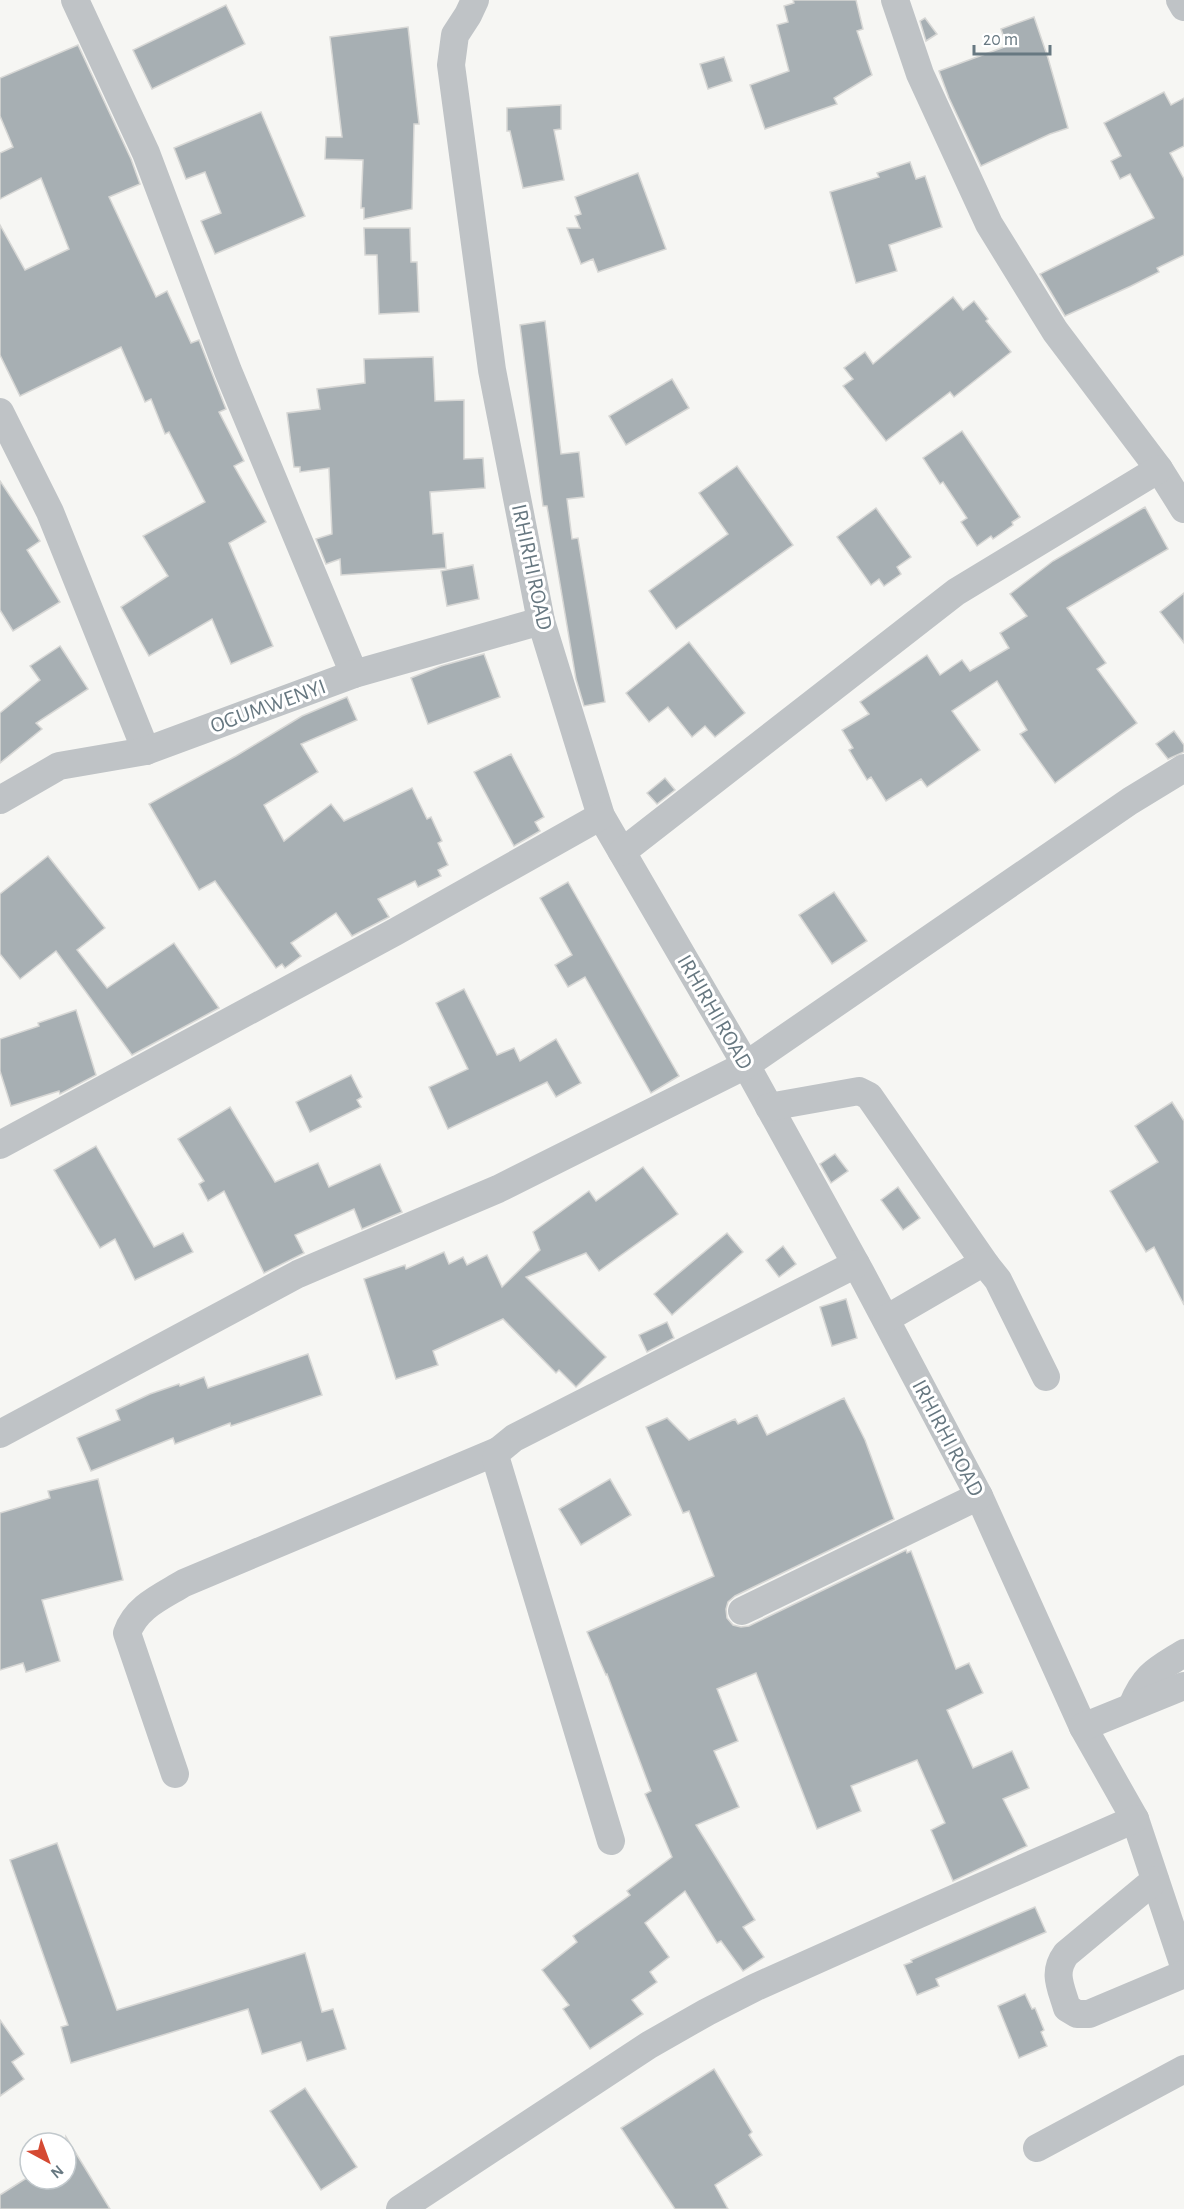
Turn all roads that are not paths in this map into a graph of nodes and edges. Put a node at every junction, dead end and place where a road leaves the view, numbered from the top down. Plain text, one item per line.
1 (75, 0) edge
2 (475, 0) edge
3 (895, 0) edge
4 (1180, 0) edge
5 (1184, 7) edge
6 (0, 412) edge
7 (1159, 469) junction
8 (1184, 509) edge
9 (542, 621) junction
10 (354, 674) junction
11 (146, 751) junction
12 (1184, 768) edge
13 (0, 800) edge
14 (601, 816) junction
15 (622, 852) junction
16 (746, 1065) junction
17 (770, 1107) junction
18 (0, 1145) edge
19 (856, 1264) junction
20 (986, 1265) junction
21 (886, 1319) junction
22 (1046, 1377) dead end
23 (0, 1434) edge
24 (498, 1451) junction
25 (979, 1496) junction
26 (742, 1611) dead end
27 (1184, 1653) edge
28 (1184, 1686) edge
29 (1132, 1706) junction
30 (1083, 1727) junction
31 (175, 1774) dead end
32 (1135, 1819) junction
33 (611, 1841) dead end
34 (1155, 1880) junction
35 (1184, 1966) edge
36 (1184, 1974) edge
37 (1184, 2069) edge
38 (1037, 2148) dead end
39 (400, 2209) edge

1 - 10 street
2 - 9 street, IRHIRHI ROAD
3 - 7 street
4 - 5 street
6 - 11 street
7 - 8 street
7 - 15 street
9 - 10 street, OGUMWENYI
9 - 14 street, IRHIRHI ROAD
10 - 11 street, OGUMWENYI
11 - 13 street, OGUMWENYI
12 - 16 street
14 - 15 street, IRHIRHI ROAD
14 - 18 street
15 - 16 street, IRHIRHI ROAD
16 - 17 street, IRHIRHI ROAD
16 - 23 street
17 - 19 street, IRHIRHI ROAD
17 - 20 street
19 - 21 street, IRHIRHI ROAD
19 - 24 street
20 - 21 street
20 - 22 street
21 - 25 street, IRHIRHI ROAD
24 - 31 street
24 - 33 street
25 - 26 street
25 - 30 street, IRHIRHI ROAD
27 - 29 street
28 - 29 street
29 - 30 street
30 - 32 street, IRHIRHI ROAD
32 - 34 street, IRHIRHI ROAD
32 - 39 street
34 - 35 street, IRHIRHI ROAD
34 - 36 street
37 - 38 street

